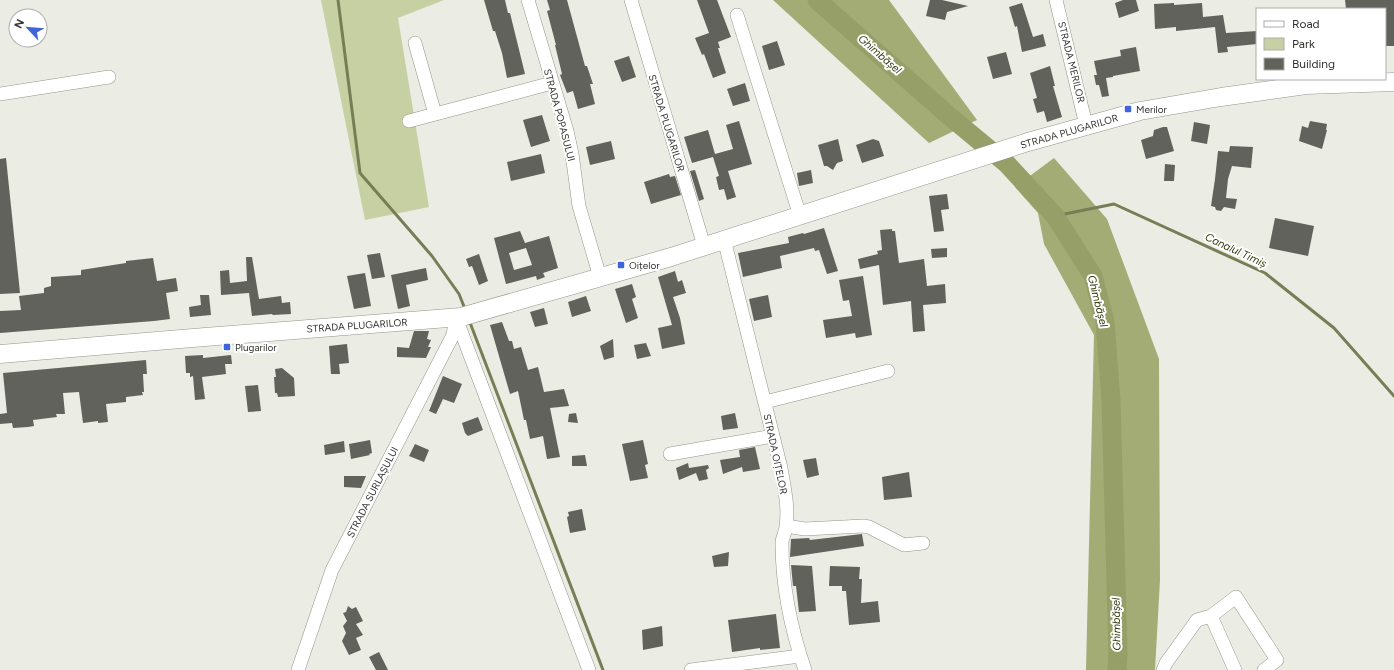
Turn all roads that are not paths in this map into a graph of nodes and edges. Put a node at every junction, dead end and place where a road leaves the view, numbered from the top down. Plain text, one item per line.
1 (528, 0) edge
2 (631, 0) edge
3 (1056, 0) edge
4 (737, 15) dead end
5 (415, 43) dead end
6 (109, 77) dead end
7 (1394, 82) edge
8 (552, 83) junction
9 (0, 94) edge
10 (435, 114) junction
11 (409, 121) dead end
12 (1086, 125) junction
13 (800, 216) junction
14 (724, 239) junction
15 (704, 246) junction
16 (600, 277) junction
17 (459, 318) junction
18 (0, 354) edge
19 (888, 371) dead end
20 (765, 402) junction
21 (772, 436) junction
22 (670, 454) dead end
23 (786, 526) junction
24 (923, 543) dead end
25 (1211, 616) junction
26 (800, 656) junction
27 (298, 670) edge
28 (589, 670) edge
29 (690, 670) edge
30 (804, 670) edge
31 (1163, 670) edge
32 (1235, 670) edge
33 (1264, 670) edge

1 - 8 street, STRADA POPASULUI
2 - 15 street, STRADA PLUGARILOR
3 - 12 street, STRADA MERILOR
4 - 13 street
5 - 10 street
6 - 9 street
7 - 12 street, STRADA PLUGARILOR
8 - 10 street
8 - 16 street, STRADA POPASULUI
10 - 11 street
12 - 13 street, STRADA PLUGARILOR
13 - 14 street, STRADA PLUGARILOR
14 - 15 street, STRADA PLUGARILOR
14 - 20 street, STRADA OIȚELOR
15 - 16 street, STRADA PLUGARILOR
16 - 17 street, STRADA PLUGARILOR
17 - 18 street, STRADA PLUGARILOR
17 - 27 street, STRADA SURLAȘULUI
17 - 28 street
19 - 20 street
20 - 21 street, STRADA OIȚELOR
21 - 22 street
21 - 23 street, STRADA OIȚELOR
23 - 24 street
23 - 26 street, STRADA OIȚELOR
25 - 31 street
25 - 32 street
25 - 33 street
26 - 29 street
26 - 30 street, STRADA OIȚELOR

